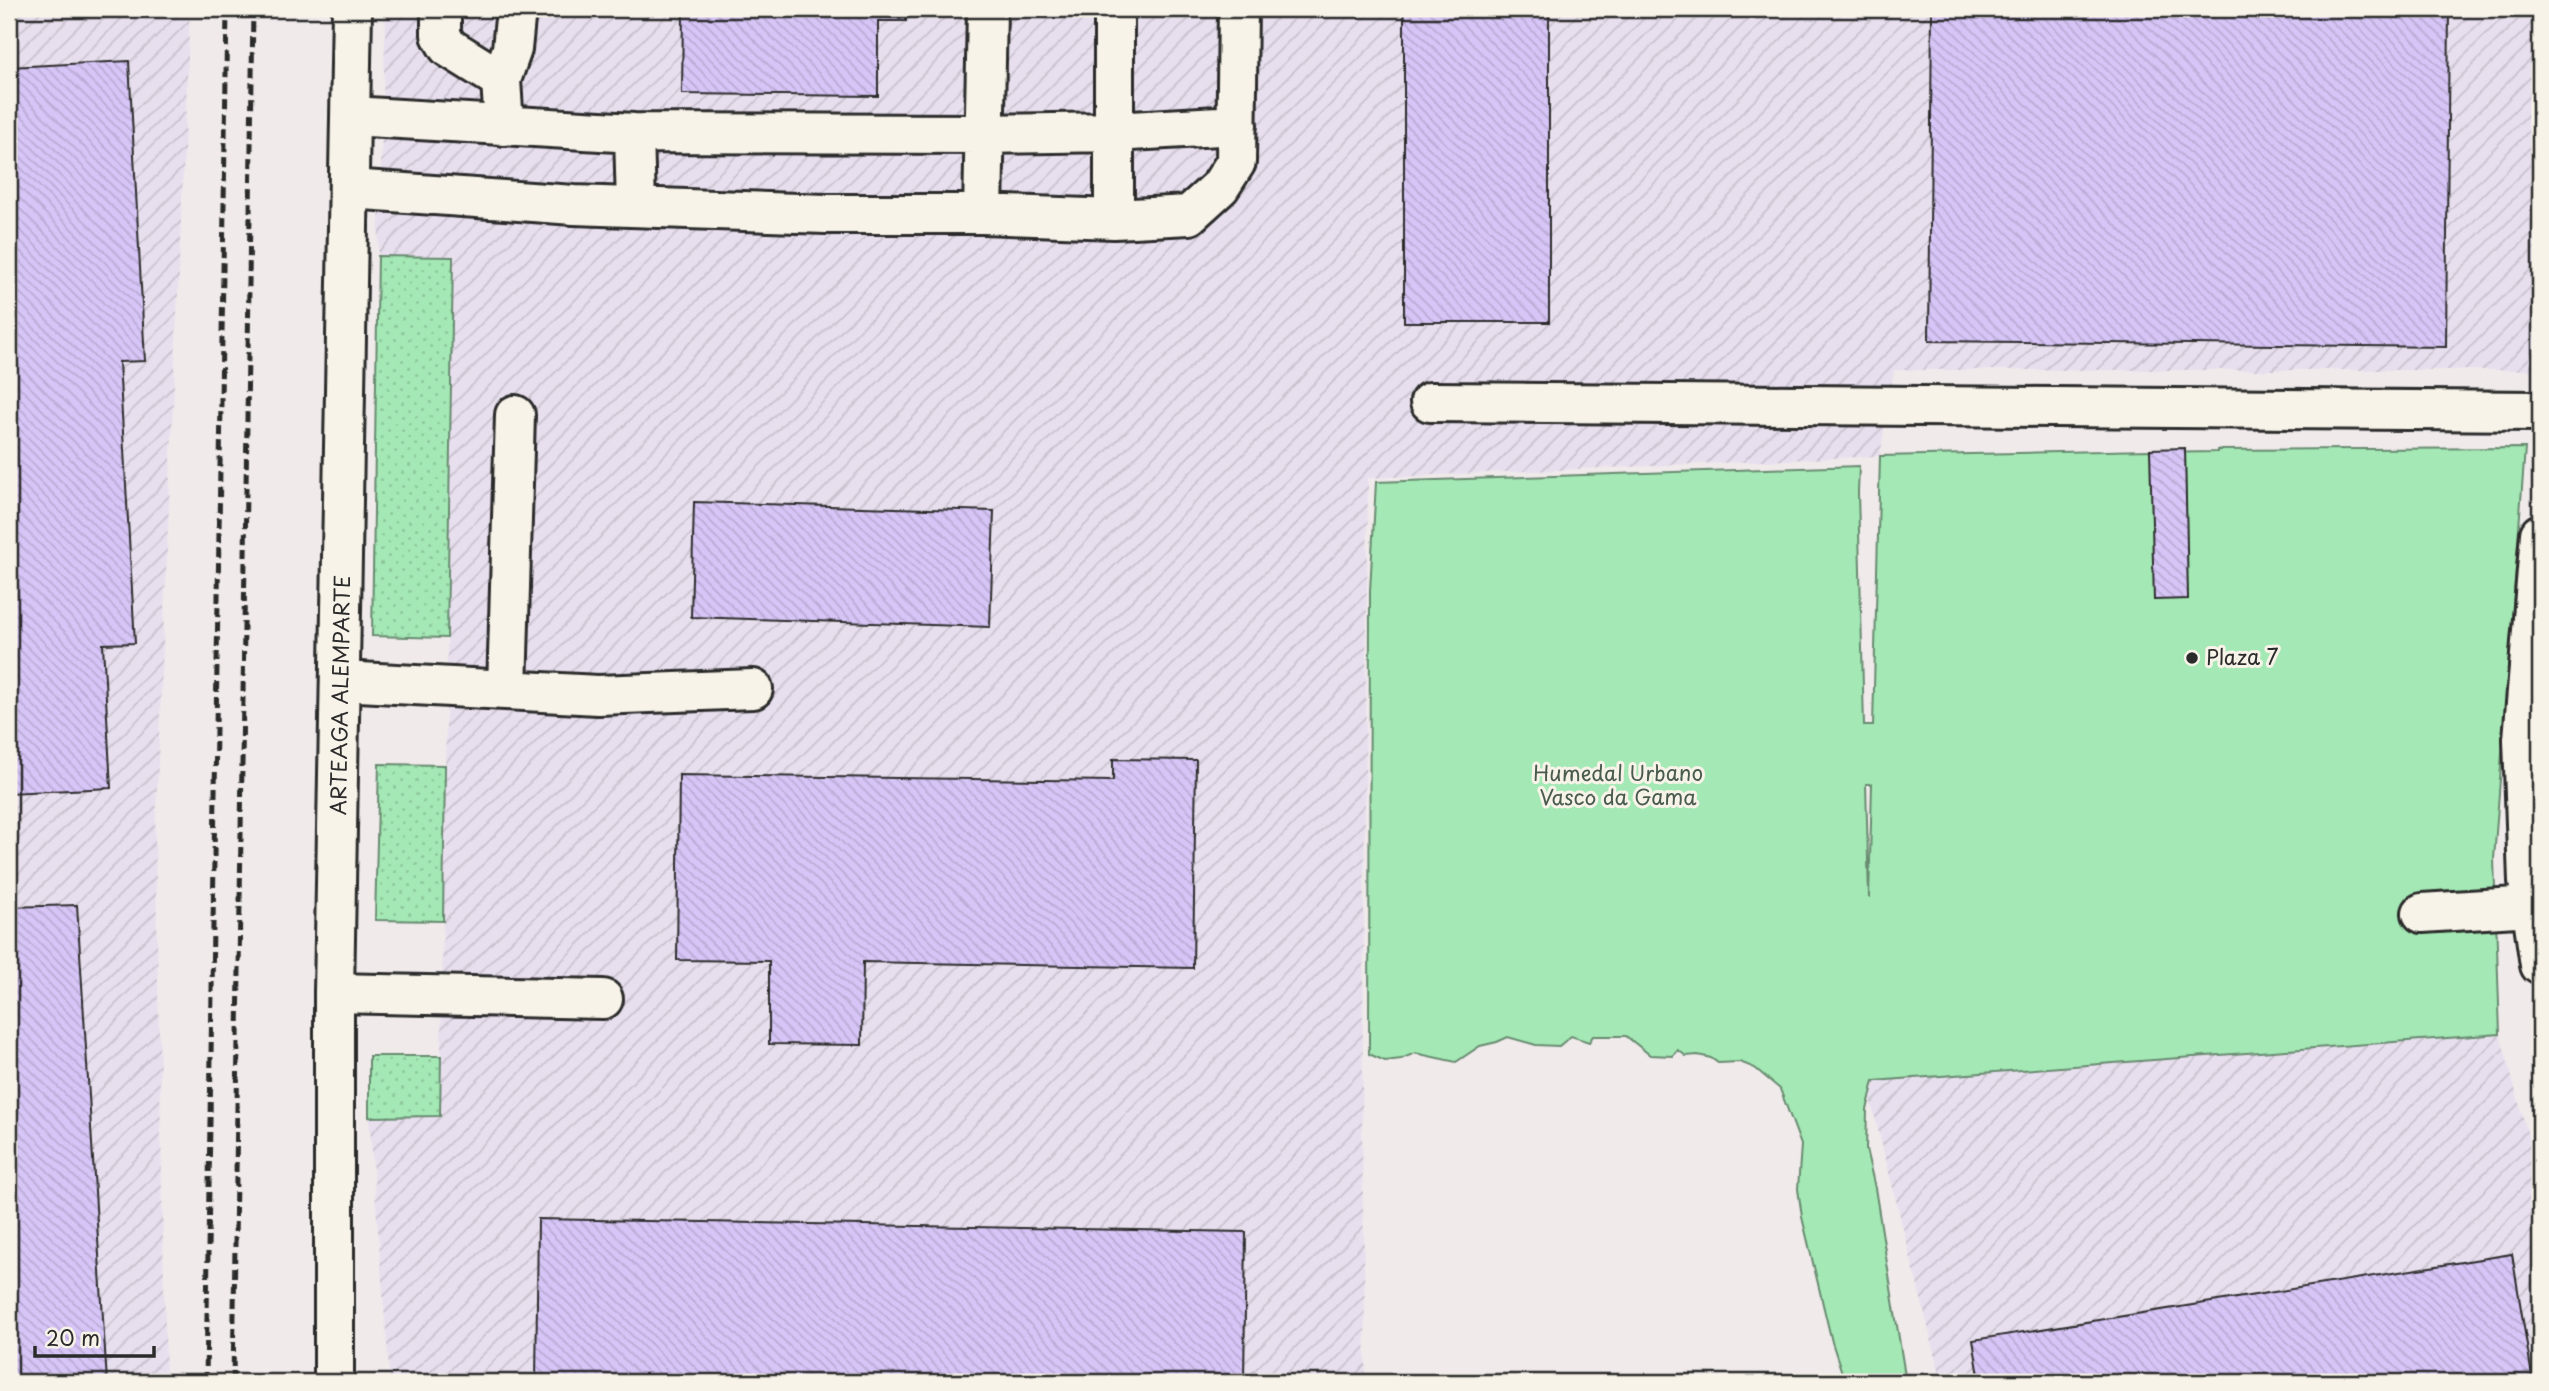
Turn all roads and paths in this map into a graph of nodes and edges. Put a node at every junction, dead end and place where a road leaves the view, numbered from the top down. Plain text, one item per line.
1 (352, 9) edge
2 (441, 9) edge
3 (516, 9) edge
4 (987, 9) edge
5 (1114, 9) edge
6 (1238, 9) edge
7 (501, 80) junction
8 (351, 116) junction
9 (1237, 125) junction
10 (504, 126) junction
11 (1113, 132) junction
12 (634, 133) junction
13 (985, 134) junction
14 (349, 190) junction
15 (636, 207) junction
16 (983, 214) junction
17 (1114, 219) junction
18 (1430, 402) dead end
19 (2540, 411) edge
20 (515, 415) dead end
21 (2540, 534) edge
22 (341, 681) junction
23 (753, 689) dead end
24 (507, 690) junction
25 (2532, 906) junction
26 (2422, 913) dead end
27 (2540, 965) edge
28 (334, 993) junction
29 (603, 999) dead end
30 (334, 1382) edge

1 - 8 main road, ARTEAGA ALEMPARTE
2 - 7 main road
3 - 7 main road
4 - 13 main road
5 - 11 main road
6 - 9 main road
7 - 10 main road
8 - 10 main road
8 - 14 main road, ARTEAGA ALEMPARTE
9 - 11 main road
9 - 17 main road
10 - 12 main road
11 - 13 main road
11 - 17 main road
12 - 13 main road
12 - 15 main road
13 - 16 main road
14 - 15 main road
14 - 22 main road, ARTEAGA ALEMPARTE
15 - 16 main road
16 - 17 main road
18 - 19 main road
20 - 24 main road
21 - 25 main road
22 - 24 main road
22 - 28 main road, ARTEAGA ALEMPARTE
23 - 24 main road
25 - 26 main road
25 - 27 main road
28 - 29 main road
28 - 30 main road, ARTEAGA ALEMPARTE

